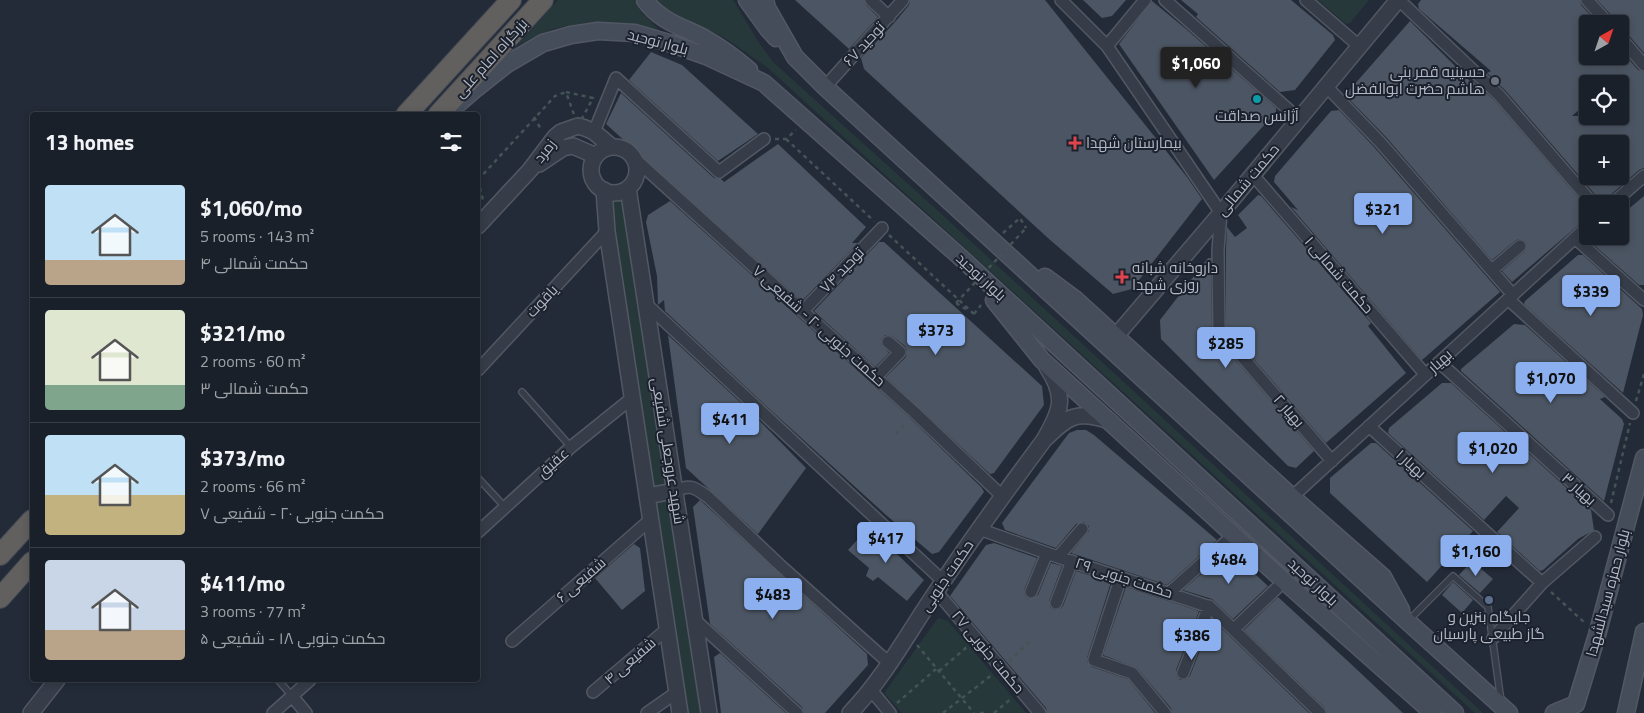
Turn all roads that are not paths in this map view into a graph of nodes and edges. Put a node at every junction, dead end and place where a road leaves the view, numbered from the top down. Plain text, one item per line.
1 (511, 0) edge
2 (543, 0) edge
3 (646, 0) edge
4 (747, 0) edge
5 (765, 0) edge
6 (871, 0) edge
7 (903, 0) edge
8 (1061, 0) edge
9 (1145, 0) edge
10 (1165, 0) edge
11 (1306, 0) edge
12 (1398, 0) edge
13 (1587, 0) edge
14 (1601, 15) edge
15 (889, 17) junction
16 (1107, 46) junction
17 (1359, 46) junction
18 (1629, 48) edge
19 (795, 57) junction
20 (1644, 65) edge
21 (764, 83) junction
22 (825, 86) junction
23 (1326, 86) junction
24 (409, 112) edge
25 (441, 112) edge
26 (450, 112) edge
27 (1299, 119) junction
28 (594, 132) junction
29 (764, 139) road end
30 (612, 147) junction
31 (596, 156) junction
32 (634, 158) junction
33 (530, 170) junction
34 (1252, 175) junction
35 (1644, 176) edge
36 (628, 188) junction
37 (604, 190) junction
38 (1585, 195) edge
39 (1622, 195) edge
40 (1221, 213) junction
41 (482, 221) edge
42 (882, 228) dead end
43 (607, 231) junction
44 (1579, 235) edge
45 (989, 237) junction
46 (1576, 238) junction
47 (1520, 246) dead end
48 (958, 255) junction
49 (1492, 270) junction
50 (1510, 297) junction
51 (1644, 300) edge
52 (645, 303) junction
53 (802, 311) junction
54 (1116, 336) junction
55 (888, 342) dead end
56 (1042, 360) junction
57 (1439, 362) junction
58 (480, 368) edge
59 (1425, 374) junction
60 (876, 377) junction
61 (522, 392) dead end
62 (632, 398) junction
63 (1633, 413) road end
64 (1110, 422) junction
65 (1369, 426) junction
66 (1044, 440) junction
67 (571, 447) junction
68 (1644, 458) edge
69 (1332, 461) junction
70 (480, 480) edge
71 (674, 491) junction
72 (647, 496) junction
73 (1002, 496) junction
74 (1292, 497) junction
75 (505, 507) junction
76 (1608, 515) road end
77 (650, 520) junction
78 (30, 522) edge
79 (979, 529) junction
80 (1082, 529) dead end
81 (480, 530) edge
82 (1595, 537) dead end
83 (1228, 540) dead end
84 (0, 555) edge
85 (1053, 555) junction
86 (1072, 561) junction
87 (30, 564) edge
88 (1121, 577) junction
89 (1542, 584) junction
90 (940, 586) junction
91 (1277, 588) dead end
92 (1032, 592) dead end
93 (1169, 593) junction
94 (0, 598) edge
95 (1056, 603) dead end
96 (1210, 606) junction
97 (695, 620) junction
98 (1407, 621) junction
99 (667, 629) junction
100 (1234, 629) junction
101 (1644, 632) edge
102 (1493, 638) junction
103 (512, 641) dead end
104 (889, 663) junction
105 (1183, 672) dead end
106 (55, 682) edge
107 (280, 682) edge
108 (308, 682) edge
109 (871, 690) junction
110 (593, 692) dead end
111 (677, 692) junction
112 (292, 696) junction
113 (1577, 710) edge
114 (1625, 710) edge
115 (1509, 711) edge
116 (889, 712) edge
117 (30, 713) edge
118 (273, 713) edge
119 (306, 713) edge
120 (647, 713) edge
121 (680, 713) edge
122 (709, 713) edge
123 (797, 713) edge
124 (850, 713) edge
125 (1040, 713) edge
126 (1165, 713) edge
127 (1320, 713) edge
128 (1433, 713) edge
129 (1456, 713) edge
130 (1554, 713) edge

1 - 24 highway, بزرگراه امام علی
2 - 25 highway, بزرگراه امام علی
3 - 21 main road
4 - 19 main road
5 - 19 main road
6 - 15 street
7 - 15 street, توحید ۶۷
8 - 16 street
9 - 16 street
10 - 27 street
11 - 17 street
12 - 17 street, حکمت شمالی
12 - 38 street
13 - 14 street
15 - 22 street, توحید ۶۷
16 - 40 street
17 - 23 street, حکمت شمالی
18 - 20 street
19 - 22 main road
21 - 26 main road, بلوار توحید
21 - 48 main road, بلوار توحید
22 - 45 main road
23 - 27 street, حکمت شمالی
23 - 49 street
27 - 34 street, حکمت شمالی
28 - 29 street
28 - 30 street
28 - 33 street, زمرد
30 - 31 street
30 - 32 street
31 - 33 street, زمرد
31 - 37 street
32 - 36 street
32 - 53 street, حکمت جنوبی ۲۰ - شفیعی ۷
33 - 41 street, زمرد
34 - 40 street, حکمت شمالی
34 - 59 street, حکمت شمالی ۱
35 - 39 street
36 - 37 street
36 - 52 street, شهید عروجعلی شفیعی
37 - 43 street, شهید عروجعلی شفیعی
40 - 54 street, حکمت شمالی
40 - 69 street, بهیار ۲
42 - 53 street, توحید ۷۴
43 - 58 street, یاقوت
43 - 62 street, شهید عروجعلی شفیعی
44 - 46 street, بهیار
45 - 54 main road
45 - 98 main road
46 - 50 street, بهیار
46 - 51 street
47 - 49 street
48 - 56 main road
48 - 129 main road, بلوار توحید
49 - 50 street
50 - 57 street, بهیار
50 - 63 street
52 - 71 street, شهید عروجعلی شفیعی
52 - 90 street, حکمت جنوبی ۲۷
53 - 60 street, حکمت جنوبی ۲۰ - شفیعی ۷
54 - 74 main road
55 - 60 street
56 - 64 main road
56 - 66 street
57 - 59 street, بهیار
57 - 76 street, بهیار ۳
59 - 65 street, بهیار
60 - 73 street, حکمت جنوبی ۲۰ - شفیعی ۷
61 - 67 lane
62 - 67 street, عقیق
62 - 72 street, شهید عروجعلی شفیعی
64 - 66 street
64 - 128 main road
65 - 69 street, بهیار
65 - 89 street, بهیار ۱
66 - 73 street, حکمت جنوبی
67 - 75 street, عقیق
68 - 113 main road, بلوار حمزه سیدالشهدا
69 - 74 street, بهیار
70 - 75 lane
71 - 72 street
71 - 97 street, شهید عروجعلی شفیعی
71 - 104 street
72 - 77 street, شهید عروجعلی شفیعی
73 - 79 street, حکمت جنوبی
74 - 98 main road
75 - 81 street, عقیق
77 - 99 street, شهید عروجعلی شفیعی
77 - 103 street, شفیعی ۶
78 - 84 highway
79 - 85 street, حکمت جنوبی ۲۹
79 - 90 street, حکمت جنوبی
80 - 85 street
82 - 89 street
83 - 93 street
85 - 86 street, حکمت جنوبی ۲۹
85 - 92 street
86 - 88 street, حکمت جنوبی ۲۹
86 - 95 street
87 - 94 highway
88 - 93 street, حکمت جنوبی ۲۹
88 - 126 street
89 - 102 street
90 - 104 street, حکمت جنوبی
90 - 125 street, حکمت جنوبی ۲۷
91 - 100 street
93 - 96 street, حکمت جنوبی ۲۹
96 - 100 street, حکمت جنوبی ۲۹
96 - 105 street
97 - 122 street, شهید عروجعلی شفیعی
97 - 123 street
98 - 102 lane
98 - 115 main road
99 - 110 street, شفیعی ۴
99 - 111 street, شهید عروجعلی شفیعی
100 - 127 street, حکمت جنوبی ۲۹
101 - 114 main road
102 - 115 lane
104 - 109 street, حکمت جنوبی
106 - 117 street
107 - 112 lane
108 - 112 street
109 - 116 street
109 - 124 street, حکمت جنوبی
111 - 120 street
111 - 121 street, شهید عروجعلی شفیعی
112 - 118 street
112 - 119 street
113 - 130 main road, بلوار حمزه سیدالشهدا

